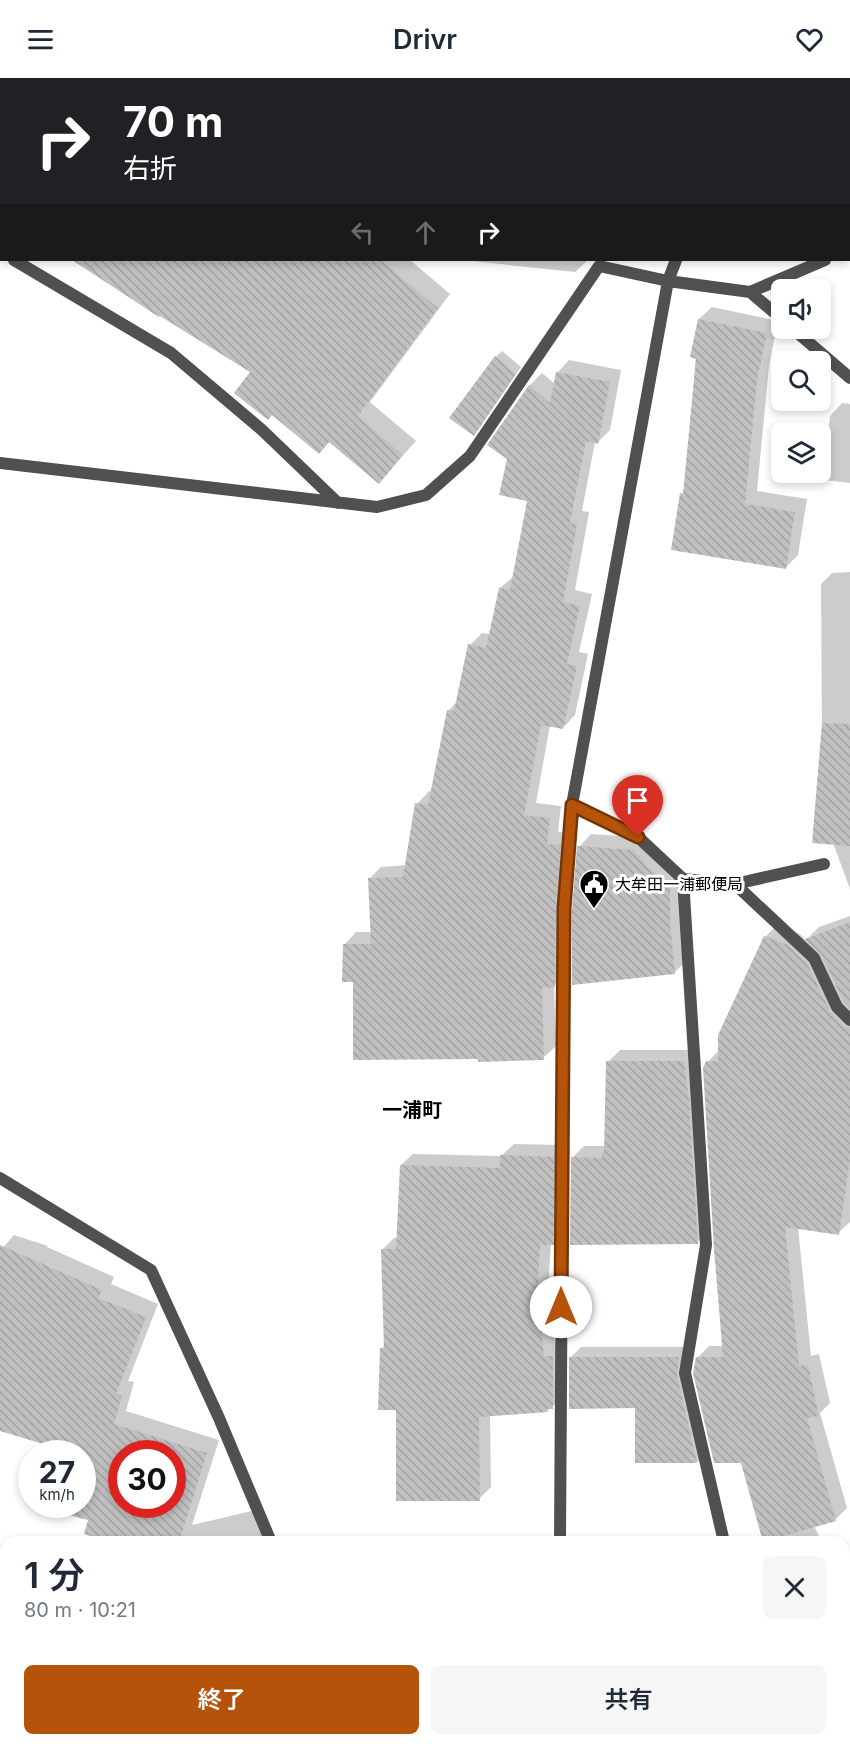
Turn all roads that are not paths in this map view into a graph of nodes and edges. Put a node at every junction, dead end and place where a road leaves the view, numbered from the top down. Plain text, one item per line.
1 (16, 261) edge
2 (676, 261) edge
3 (819, 261) edge
4 (598, 262) edge
5 (668, 281) junction
6 (750, 292) junction
7 (771, 310) edge
8 (805, 339) edge
9 (850, 378) edge
10 (0, 464) edge
11 (338, 502) junction
12 (572, 805) junction
13 (824, 864) dead end
14 (683, 879) junction
15 (735, 884) junction
16 (850, 1020) edge
17 (0, 1178) edge
18 (268, 1536) edge
19 (560, 1536) edge
20 (723, 1536) edge

1 - 11 street
2 - 5 street
3 - 6 street
4 - 5 street
4 - 11 street
5 - 6 street
5 - 12 street
6 - 7 street
8 - 9 street
10 - 11 street
12 - 14 street
12 - 19 street
13 - 15 street
14 - 15 street
14 - 20 street
15 - 16 street
17 - 18 street

